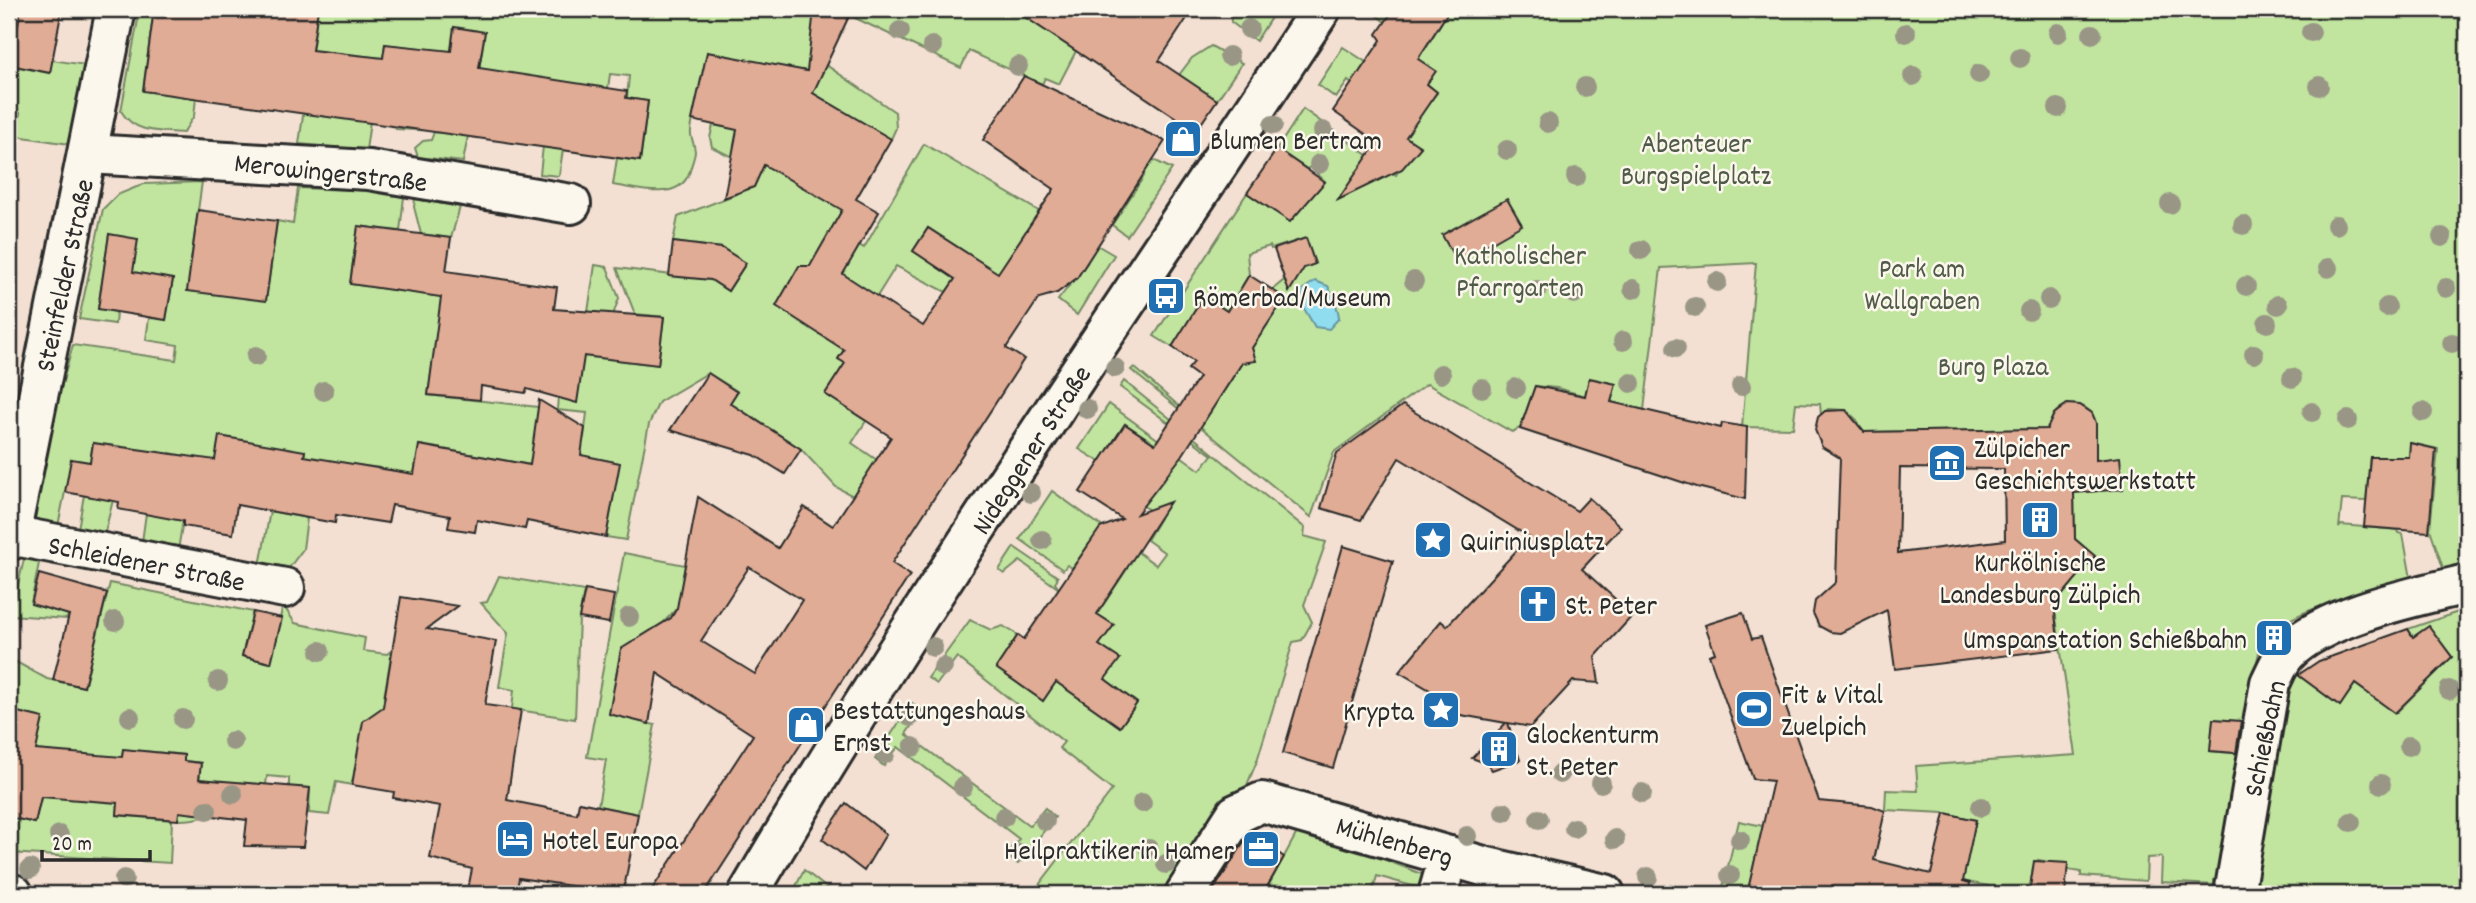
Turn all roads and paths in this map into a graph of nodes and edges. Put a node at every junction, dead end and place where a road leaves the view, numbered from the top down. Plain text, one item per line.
1 (116, 9) edge
2 (1321, 9) edge
3 (88, 154) junction
4 (572, 205) dead end
5 (9, 538) edge
6 (2467, 584) edge
7 (285, 588) dead end
8 (1449, 856) junction
9 (748, 894) edge
10 (1185, 894) edge
11 (1438, 894) edge
12 (1605, 894) edge
13 (2234, 894) edge

1 - 3 street, Steinfelder Straße
2 - 9 street, Nideggener Straße
3 - 4 street, Merowingerstraße
3 - 5 street, Steinfelder Straße
5 - 7 street, Schleidener Straße
6 - 13 street, Schießbahn
8 - 10 street, Mühlenberg
8 - 11 street
8 - 12 street, Mühlenberg

